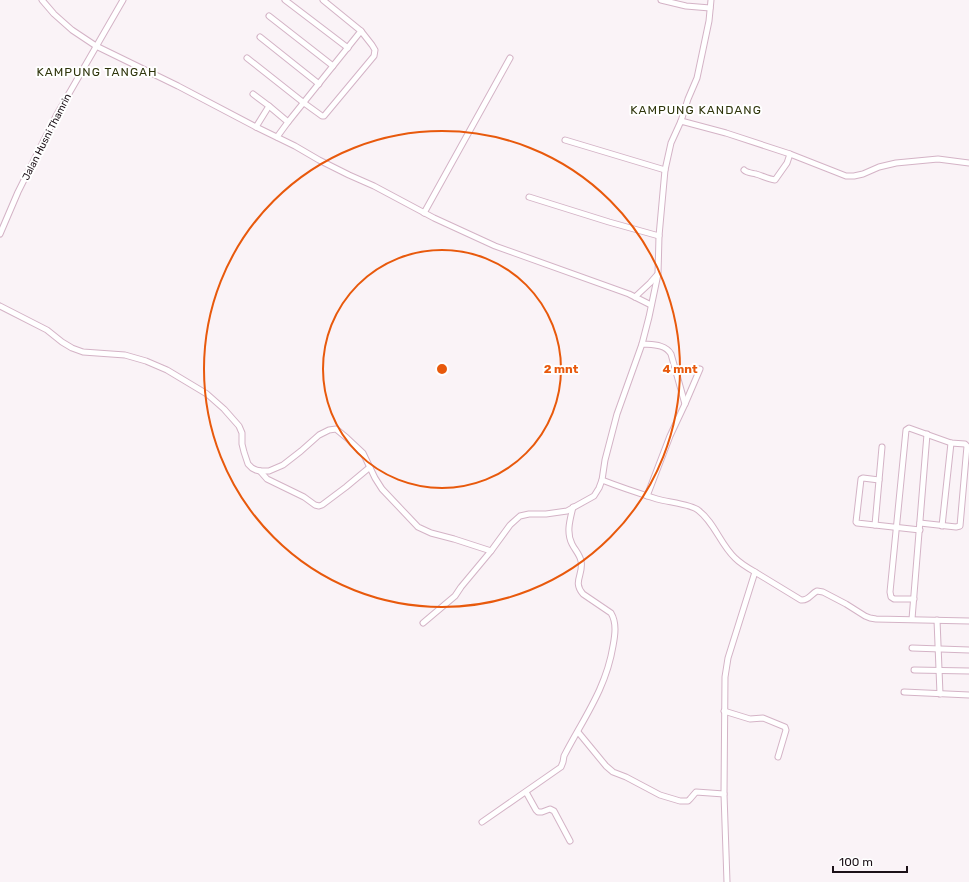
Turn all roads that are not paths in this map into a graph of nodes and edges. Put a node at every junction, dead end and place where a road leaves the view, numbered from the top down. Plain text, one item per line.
1 (42, 0) edge
2 (123, 0) edge
3 (285, 0) edge
4 (323, 0) edge
5 (662, 0) edge
6 (711, 0) edge
7 (710, 8) junction
8 (269, 16) dead end
9 (361, 32) junction
10 (260, 37) dead end
11 (96, 46) junction
12 (348, 48) junction
13 (247, 58) dead end
14 (510, 58) dead end
15 (333, 66) junction
16 (319, 84) junction
17 (253, 94) dead end
18 (304, 103) junction
19 (269, 106) junction
20 (681, 121) junction
21 (288, 122) junction
22 (256, 127) junction
23 (277, 137) junction
24 (565, 140) dead end
25 (790, 154) junction
26 (969, 163) edge
27 (665, 170) junction
28 (744, 170) dead end
29 (529, 197) dead end
30 (424, 213) junction
31 (0, 234) edge
32 (659, 236) junction
33 (658, 274) junction
34 (635, 297) junction
35 (651, 305) junction
36 (0, 306) edge
37 (642, 344) junction
38 (700, 369) dead end
39 (684, 404) junction
40 (927, 434) junction
41 (951, 442) junction
42 (882, 446) dead end
43 (370, 467) junction
44 (260, 471) junction
45 (602, 480) junction
46 (879, 480) junction
47 (647, 496) junction
48 (573, 507) junction
49 (920, 523) junction
50 (875, 525) junction
51 (942, 526) junction
52 (896, 528) junction
53 (920, 530) junction
54 (491, 551) junction
55 (755, 572) junction
56 (914, 599) junction
57 (912, 619) junction
58 (938, 620) junction
59 (969, 621) edge
60 (423, 623) dead end
61 (912, 648) dead end
62 (939, 648) junction
63 (969, 650) edge
64 (914, 670) dead end
65 (940, 671) junction
66 (969, 672) edge
67 (904, 692) dead end
68 (940, 694) junction
69 (969, 695) edge
70 (724, 711) junction
71 (581, 735) junction
72 (778, 757) dead end
73 (526, 792) junction
74 (724, 794) junction
75 (482, 822) dead end
76 (570, 841) dead end
77 (727, 882) edge

1 - 11 street
2 - 11 street, Jalan Husni Thamrin
3 - 12 street
4 - 9 street
5 - 7 street
6 - 7 street
7 - 20 street
8 - 15 street
9 - 12 street
9 - 18 street
10 - 16 street
11 - 22 street
11 - 31 street, Jalan Husni Thamrin
12 - 15 street
13 - 18 street
14 - 30 street
15 - 16 street
16 - 18 street
17 - 19 street
18 - 21 street
19 - 21 street
19 - 22 street
20 - 25 street
20 - 27 street
21 - 23 street
22 - 23 street
23 - 30 street
24 - 27 street
25 - 26 street
25 - 28 street
27 - 32 street
29 - 32 street
30 - 34 street
32 - 33 street
33 - 34 street
33 - 35 street
34 - 35 street
35 - 37 street
36 - 44 street
37 - 39 street
37 - 45 street
38 - 39 street
39 - 47 street
40 - 41 street
40 - 49 street
40 - 52 street
41 - 51 street
41 - 51 street
42 - 46 street
43 - 44 street
43 - 44 street
43 - 54 street
45 - 47 street
45 - 48 street
46 - 50 street
46 - 50 street
47 - 55 street
48 - 54 street
48 - 71 street
49 - 51 street
49 - 53 street
50 - 52 street
52 - 53 street
52 - 56 street
53 - 56 street
54 - 60 street
55 - 57 street
55 - 70 street
56 - 57 street
57 - 58 street
58 - 59 street
58 - 62 street
61 - 62 street
62 - 63 street
62 - 65 street
64 - 65 street
65 - 66 street
65 - 68 street
67 - 68 street
68 - 69 street
70 - 72 street
70 - 74 street
71 - 73 street
71 - 74 street
73 - 75 street
73 - 76 street
74 - 77 street

